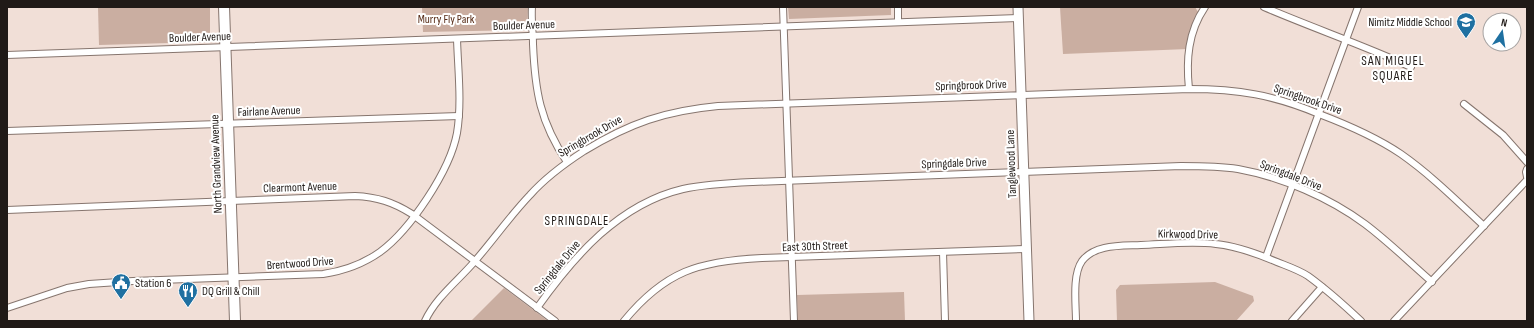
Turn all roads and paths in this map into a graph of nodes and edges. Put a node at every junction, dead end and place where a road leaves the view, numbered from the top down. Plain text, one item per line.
1 (224, 7) edge
2 (532, 7) edge
3 (783, 7) edge
4 (898, 7) edge
5 (1018, 7) edge
6 (1205, 7) edge
7 (1264, 7) edge
8 (1358, 7) edge
9 (1018, 18) junction
10 (898, 22) junction
11 (784, 26) junction
12 (533, 36) junction
13 (457, 39) junction
14 (1347, 40) junction
15 (225, 47) junction
16 (7, 55) edge
17 (1411, 67) dead end
18 (1189, 89) junction
19 (1021, 95) junction
20 (787, 103) junction
21 (1464, 104) dead end
22 (1319, 114) junction
23 (459, 116) junction
24 (228, 124) junction
25 (7, 131) edge
26 (567, 162) junction
27 (1527, 162) edge
28 (1527, 169) edge
29 (1024, 171) junction
30 (1527, 178) edge
31 (790, 180) junction
32 (1292, 185) junction
33 (231, 200) junction
34 (7, 210) edge
35 (414, 216) junction
36 (1484, 226) junction
37 (1026, 249) junction
38 (943, 252) junction
39 (1266, 257) junction
40 (792, 258) junction
41 (475, 261) junction
42 (233, 278) junction
43 (1432, 282) junction
44 (1322, 287) junction
45 (7, 308) edge
46 (537, 308) junction
47 (235, 321) edge
48 (425, 321) edge
49 (555, 321) edge
50 (624, 321) edge
51 (794, 321) edge
52 (945, 321) edge
53 (1029, 321) edge
54 (1076, 321) edge
55 (1292, 321) edge
56 (1361, 321) edge
57 (1394, 321) edge

1 - 15 main road, North Grandview Avenue
2 - 12 street
3 - 11 street
4 - 10 street
5 - 9 main road, Tanglewood Lane
6 - 18 street
7 - 14 street
8 - 14 street
9 - 10 street, Boulder Avenue
9 - 19 main road, Tanglewood Lane
10 - 11 street, Boulder Avenue
11 - 12 street, Boulder Avenue
11 - 20 street
12 - 13 street, Boulder Avenue
12 - 26 street
13 - 15 street, Boulder Avenue
13 - 23 street, Brentwood Drive
14 - 17 street
14 - 22 street
15 - 16 street, Boulder Avenue
15 - 24 main road, North Grandview Avenue
18 - 19 street, Springbrook Drive
18 - 22 street, Springbrook Drive
19 - 20 street, Springbrook Drive
19 - 29 main road, Tanglewood Lane
20 - 26 street, Springbrook Drive
20 - 31 street
21 - 27 street
22 - 32 street
22 - 36 street, Springbrook Drive
23 - 24 street, Fairlane Avenue
23 - 35 street, Brentwood Drive
24 - 25 street, Fairlane Avenue
24 - 33 main road, North Grandview Avenue
26 - 41 street, Springbrook Drive
28 - 30 street
29 - 31 street, Springdale Drive
29 - 32 street, Springdale Drive
29 - 37 main road, Tanglewood Lane
30 - 36 street
31 - 40 street
31 - 46 street, Springdale Drive
32 - 39 street
32 - 43 street, Springdale Drive
33 - 34 street, Clearmont Avenue
33 - 35 street, Clearmont Avenue
33 - 42 main road, North Grandview Avenue
35 - 41 street, Clearmont Avenue
35 - 42 street, Brentwood Drive
36 - 43 street
37 - 38 street, East 30th Street
37 - 53 main road, Tanglewood Lane
38 - 40 street, East 30th Street
38 - 52 street
39 - 44 street, Kirkwood Drive
39 - 54 street, Kirkwood Drive
40 - 50 street, East 30th Street
40 - 51 street
41 - 46 street, Clearmont Avenue
41 - 48 street, Springbrook Drive
42 - 45 street, Brentwood Drive
42 - 47 main road, North Grandview Avenue
43 - 57 street
44 - 55 street
44 - 56 street, Kirkwood Drive
46 - 49 street, Clearmont Avenue

